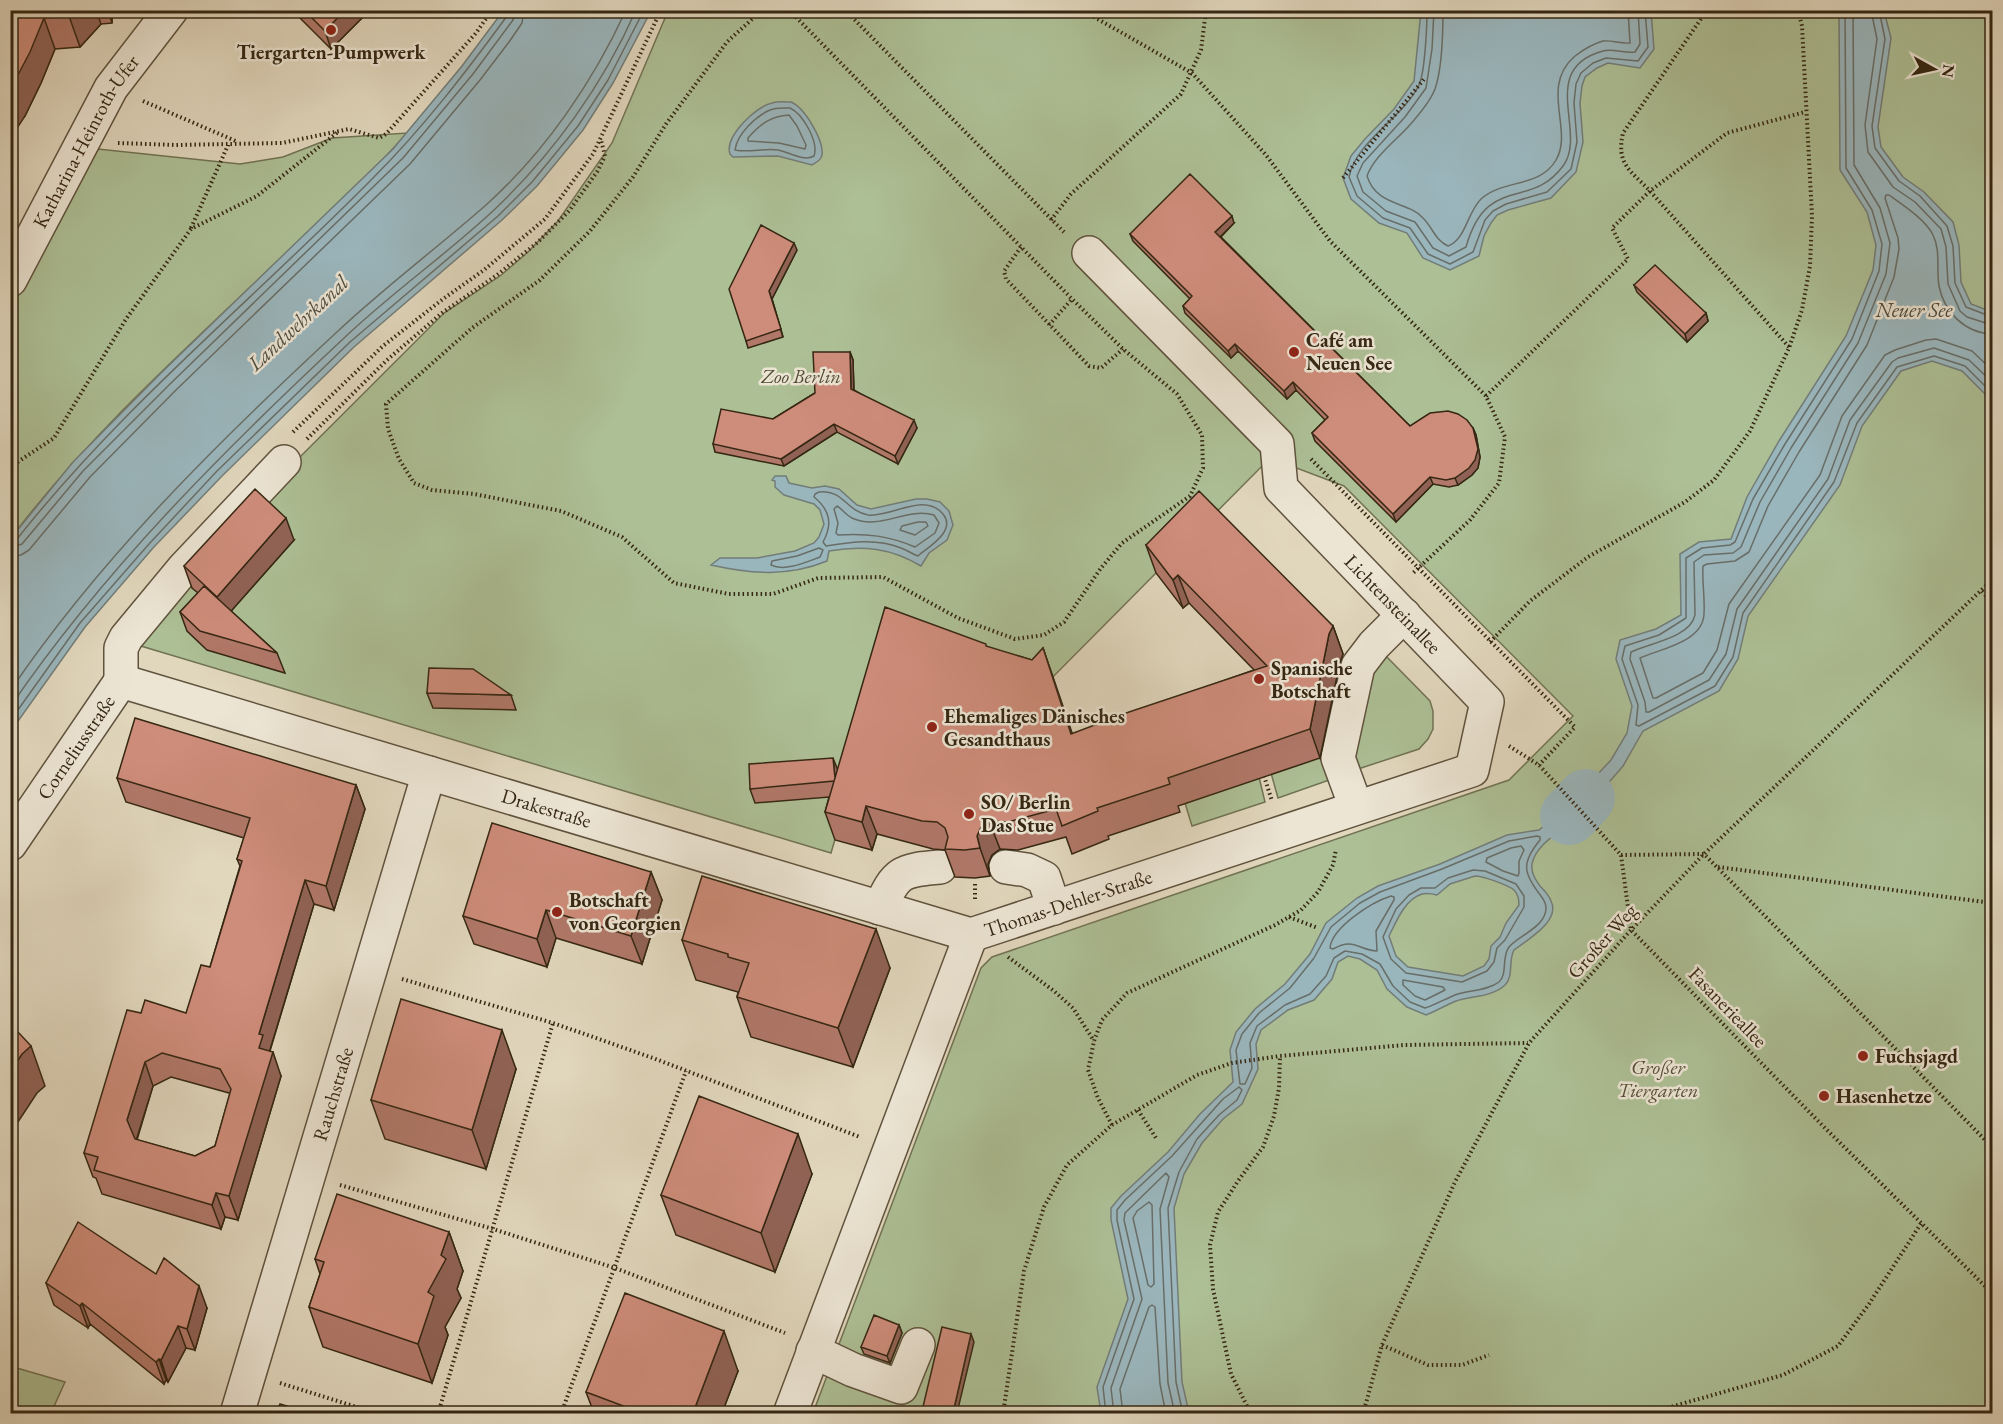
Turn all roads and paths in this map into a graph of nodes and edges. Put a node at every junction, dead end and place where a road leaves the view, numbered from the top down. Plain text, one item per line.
1 (171, 10) edge
2 (492, 10) edge
3 (661, 10) edge
4 (762, 10) edge
5 (789, 10) edge
6 (845, 10) edge
7 (1082, 10) edge
8 (1206, 10) edge
9 (1707, 10) edge
10 (1798, 10) edge
11 (1192, 73) junction
12 (1425, 78) dead end
13 (111, 88) junction
14 (1805, 112) junction
15 (340, 130) junction
16 (84, 140) junction
17 (600, 140) junction
18 (229, 143) junction
19 (241, 143) junction
20 (1343, 178) dead end
21 (1650, 191) junction
22 (191, 229) junction
23 (1021, 247) junction
24 (1089, 253) dead end
25 (10, 280) edge
26 (1072, 299) junction
27 (1049, 325) junction
28 (1789, 348) junction
29 (1123, 349) junction
30 (1486, 396) junction
31 (1277, 444) junction
32 (284, 459) junction
33 (10, 467) edge
34 (1418, 569) junction
35 (1412, 574) dead end
36 (1992, 580) edge
37 (1982, 591) junction
38 (1992, 603) edge
39 (1404, 615) junction
40 (1490, 642) junction
41 (121, 681) junction
42 (1481, 728) junction
43 (1539, 765) junction
44 (429, 773) junction
45 (1264, 776) edge
46 (1356, 807) junction
47 (1275, 808) dead end
48 (1337, 839) dead end
49 (10, 844) edge
50 (1704, 854) junction
51 (1621, 855) junction
52 (940, 867) dead end
53 (1006, 867) dead end
54 (1717, 867) junction
55 (975, 878) edge
56 (975, 903) dead end
57 (1992, 903) edge
58 (880, 908) junction
59 (1054, 908) junction
60 (1288, 917) junction
61 (1318, 928) dead end
62 (1631, 930) junction
63 (971, 935) junction
64 (1006, 953) dead end
65 (401, 979) dead end
66 (553, 1023) junction
67 (1094, 1041) junction
68 (1529, 1043) junction
69 (1280, 1056) junction
70 (686, 1071) junction
71 (1138, 1110) junction
72 (1112, 1125) junction
73 (863, 1138) dead end
74 (1156, 1138) dead end
75 (1992, 1147) edge
76 (339, 1185) dead end
77 (1922, 1222) junction
78 (493, 1230) junction
79 (615, 1268) junction
80 (1992, 1293) edge
81 (801, 1343) junction
82 (918, 1345) dead end
83 (1382, 1345) junction
84 (1489, 1355) dead end
85 (279, 1382) dead end
86 (237, 1413) edge
87 (380, 1413) edge
88 (438, 1413) edge
89 (561, 1413) edge
90 (790, 1413) edge
91 (1003, 1413) edge
92 (1251, 1413) edge
93 (1363, 1413) edge
94 (1646, 1413) edge

1 - 13 street, Katharina-Heinroth-Ufer
2 - 15 path
3 - 17 path
4 - 29 path
5 - 23 path
6 - 11 path
7 - 11 path
8 - 11 path
9 - 21 path
10 - 14 path
11 - 30 path
12 - 20 path
13 - 16 street, Katharina-Heinroth-Ufer
13 - 19 path
14 - 21 path
14 - 28 path
15 - 19 path
15 - 22 path
16 - 18 path
16 - 25 street, Katharina-Heinroth-Ufer
17 - 32 path
17 - 32 path
18 - 19 path
18 - 22 path
21 - 28 path
21 - 30 path
22 - 33 path
23 - 26 path
23 - 27 path
24 - 31 street
26 - 27 path
26 - 29 path
27 - 29 path
28 - 40 path
30 - 34 path
31 - 34 path
31 - 39 street, Lichtensteinallee
32 - 41 street
34 - 35 path
34 - 40 path
36 - 37 path, Großer Weg
37 - 38 path
37 - 50 path, Großer Weg
39 - 42 street, Lichtensteinallee
39 - 46 street
40 - 43 path
41 - 44 street, Drakestraße
41 - 49 street, Corneliusstraße
42 - 43 path
42 - 46 street, Thomas-Dehler-Straße
43 - 51 path
44 - 58 street, Drakestraße
44 - 86 street, Rauchstraße
45 - 47 path
46 - 59 street, Thomas-Dehler-Straße
48 - 60 path
50 - 51 path
50 - 54 path
50 - 62 path, Großer Weg
51 - 62 path
52 - 58 street
53 - 59 street
54 - 57 path
54 - 75 path
55 - 56 path
58 - 63 street, Drakestraße
59 - 63 street, Thomas-Dehler-Straße
60 - 61 path
60 - 67 path
62 - 68 path, Großer Weg
62 - 77 path, Fasanerieallee
63 - 81 street, Thomas-Dehler-Straße
64 - 67 path
65 - 66 path
66 - 70 path
66 - 78 path
67 - 72 path
68 - 69 path
68 - 83 path, Großer Weg
69 - 71 path
69 - 92 path
70 - 73 path
70 - 79 path
71 - 72 path
71 - 74 path
72 - 91 path
76 - 78 path
77 - 80 path, Fasanerieallee
77 - 94 path
78 - 79 path
78 - 88 path
79 - 81 path
79 - 89 path
81 - 82 street
81 - 90 street, Thomas-Dehler-Straße
83 - 84 path
83 - 93 path, Großer Weg
85 - 87 path

